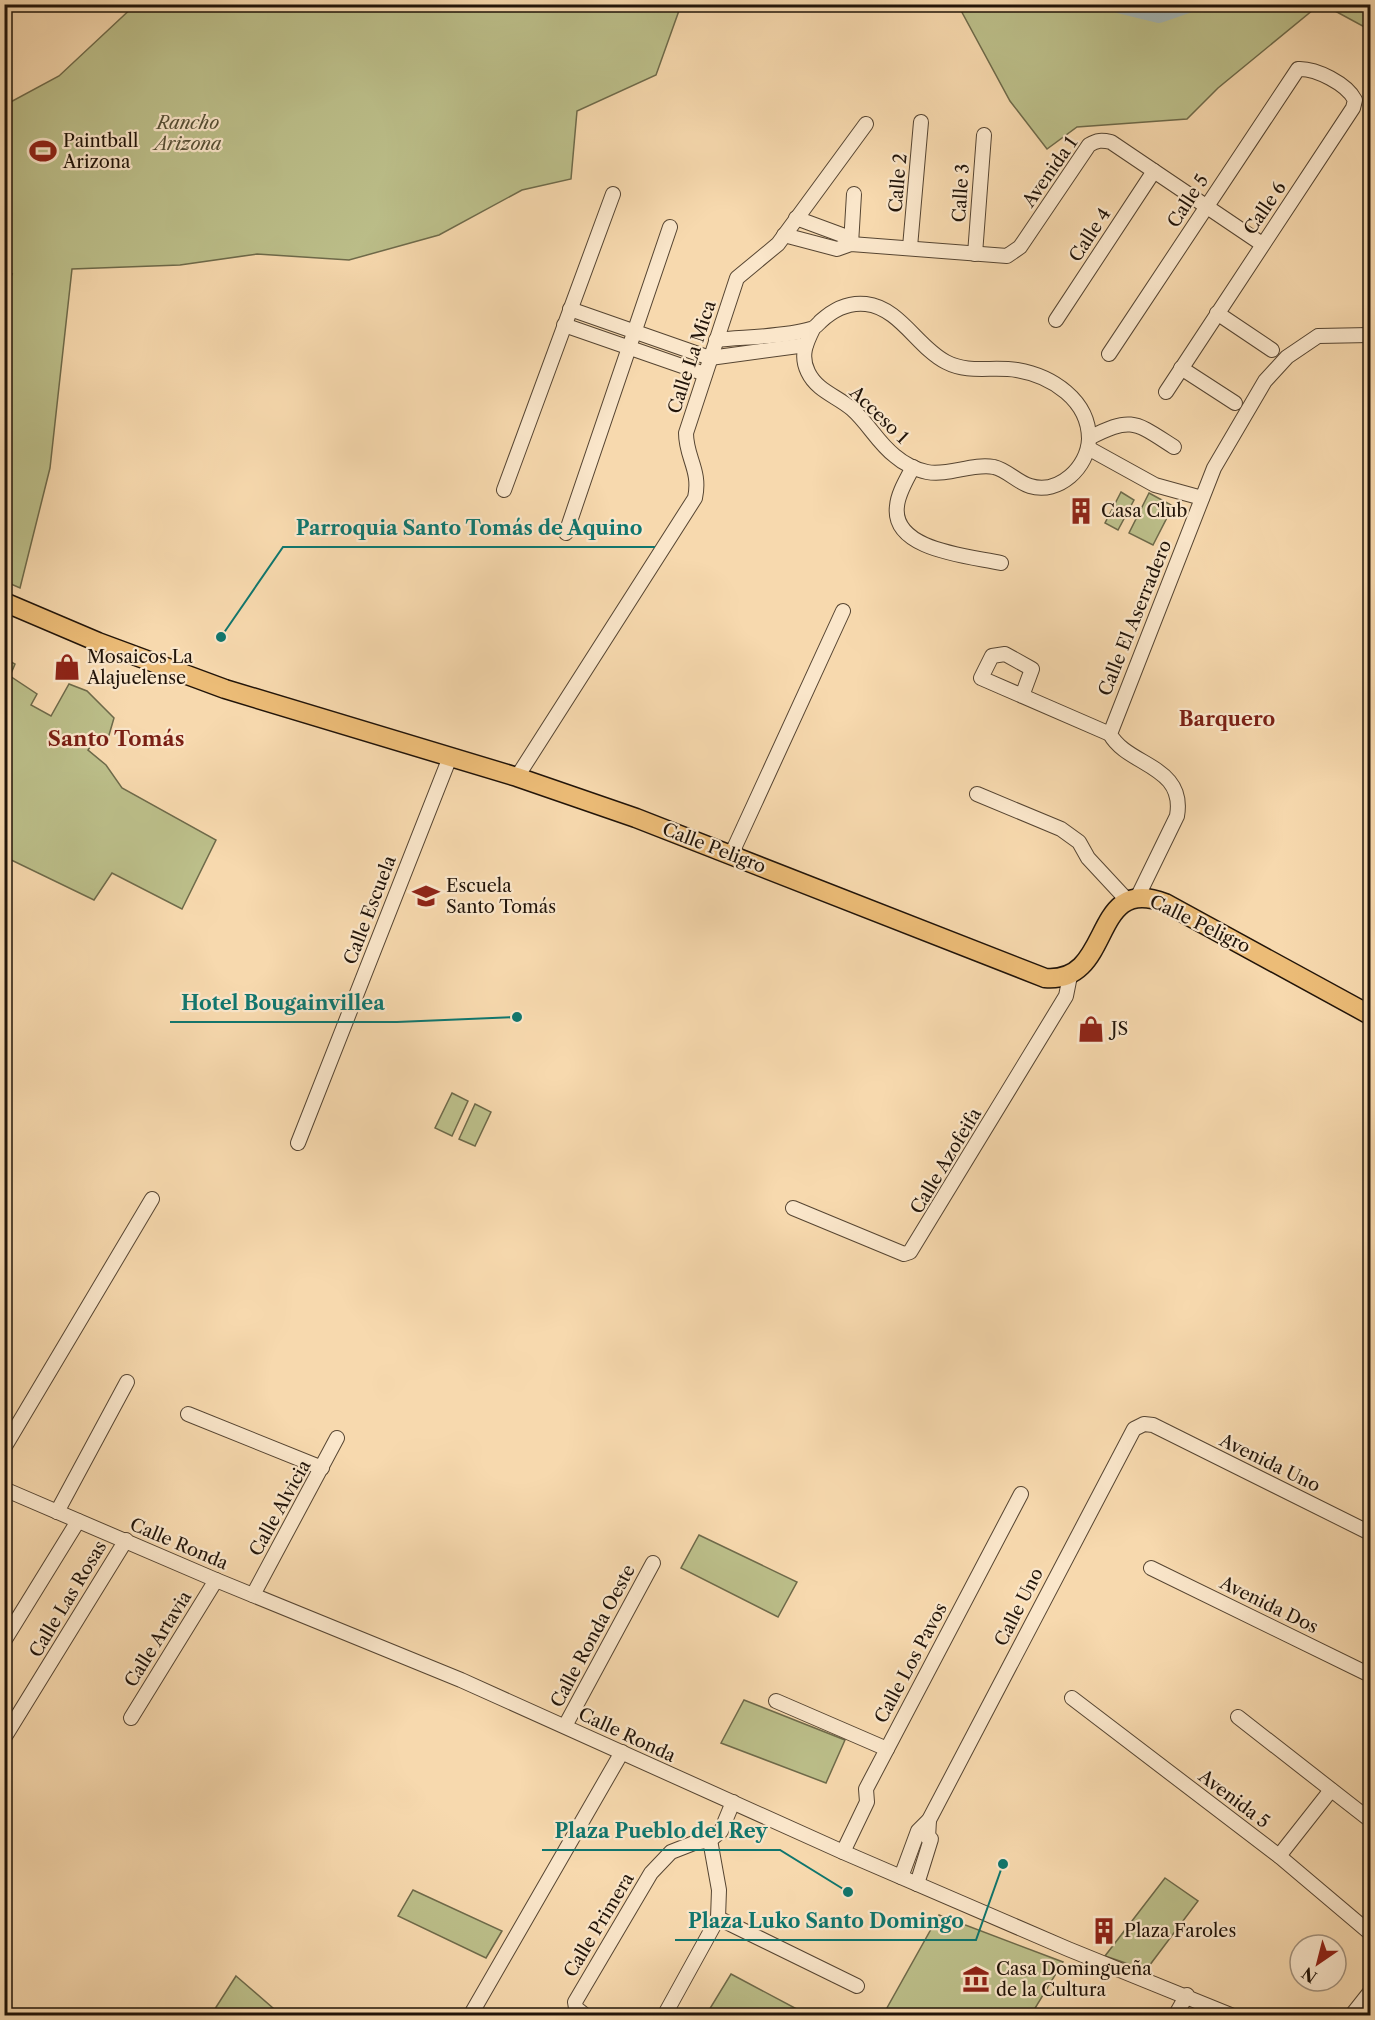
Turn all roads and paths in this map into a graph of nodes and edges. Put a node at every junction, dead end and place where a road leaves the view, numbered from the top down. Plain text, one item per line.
1 (1298, 69) joint
2 (921, 122) dead end
3 (866, 124) dead end
4 (984, 135) dead end
5 (1154, 171) junction
6 (613, 194) dead end
7 (854, 194) dead end
8 (1206, 206) junction
9 (796, 218) junction
10 (670, 226) dead end
11 (784, 236) junction
12 (851, 244) junction
13 (1262, 244) junction
14 (910, 247) junction
15 (975, 254) junction
16 (570, 309) junction
17 (1217, 313) junction
18 (1056, 320) dead end
19 (564, 325) junction
20 (813, 329) junction
21 (634, 333) junction
22 (1371, 335) edge
23 (716, 340) junction
24 (806, 345) junction
25 (628, 347) junction
26 (1272, 350) dead end
27 (1109, 354) dead end
28 (710, 358) junction
29 (1181, 368) junction
30 (705, 374) junction
31 (1166, 392) dead end
32 (1235, 403) dead end
33 (1088, 443) junction
34 (1174, 447) dead end
35 (913, 467) junction
36 (504, 490) dead end
37 (1202, 498) junction
38 (567, 533) dead end
39 (1001, 563) dead end
40 (4, 602) edge
41 (843, 611) dead end
42 (1022, 696) dead end
43 (1110, 734) junction
44 (450, 757) junction
45 (517, 777) junction
46 (977, 794) dead end
47 (731, 855) junction
48 (1132, 898) junction
49 (1070, 976) junction
50 (1371, 1015) edge
51 (298, 1143) dead end
52 (152, 1199) dead end
53 (793, 1208) dead end
54 (127, 1382) dead end
55 (188, 1414) dead end
56 (1153, 1425) joint
57 (337, 1438) dead end
58 (4, 1448) edge
59 (322, 1468) junction
60 (4, 1489) edge
61 (1021, 1494) dead end
62 (57, 1512) junction
63 (78, 1521) junction
64 (1371, 1533) edge
65 (126, 1540) junction
66 (653, 1563) dead end
67 (1151, 1568) dead end
68 (216, 1580) junction
69 (253, 1595) junction
70 (4, 1641) edge
71 (1371, 1675) edge
72 (1071, 1698) dead end
73 (776, 1701) dead end
74 (1238, 1717) dead end
75 (130, 1718) dead end
76 (565, 1726) junction
77 (4, 1738) edge
78 (887, 1749) junction
79 (622, 1752) junction
80 (1331, 1790) junction
81 (733, 1803) junction
82 (929, 1820) junction
83 (1371, 1820) edge
84 (710, 1840) junction
85 (843, 1852) junction
86 (1279, 1856) junction
87 (901, 1877) junction
88 (917, 1884) junction
89 (718, 1918) junction
90 (1371, 1933) edge
91 (857, 1986) dead end
92 (1371, 1992) edge
93 (1187, 1995) junction
94 (470, 2016) edge
95 (586, 2016) edge
96 (664, 2016) edge
97 (1175, 2016) edge
98 (1233, 2016) edge
99 (1351, 2016) edge

1 - 8 street, Calle 5
1 - 13 street, Calle 6
2 - 14 street, Calle 2
3 - 9 street, Calle La Mica
4 - 15 street, Calle 3
5 - 8 street, Avenida 1
5 - 15 street, Avenida 1
5 - 18 street, Calle 4
6 - 16 street
7 - 12 street
8 - 13 street, Avenida 1
8 - 27 street, Calle 5
9 - 11 street, Calle La Mica
9 - 12 street, Avenida 1
10 - 21 street
11 - 12 street, Avenida 1
11 - 23 street, Calle La Mica
12 - 14 street, Avenida 1
13 - 17 street, Calle 6
14 - 15 street, Avenida 1
16 - 19 street
16 - 21 street
17 - 26 street
17 - 29 street, Calle 6
19 - 25 street
19 - 36 street
20 - 23 street
20 - 24 street
20 - 33 street
21 - 25 street
21 - 28 street
22 - 37 street, Calle El Aserradero
23 - 28 street, Calle La Mica
24 - 28 street
24 - 35 street, Acceso 1
25 - 30 street
25 - 38 street
28 - 30 street, Calle La Mica
29 - 31 street, Calle 6
29 - 32 street
30 - 45 street, Calle La Mica
33 - 34 street
33 - 35 street, Acceso 1
33 - 37 street
35 - 39 street
37 - 43 street, Calle El Aserradero
40 - 44 main road, Calle Peligro
41 - 47 street
42 - 43 street
43 - 48 street
44 - 45 main road, Calle Peligro
44 - 51 street, Calle Escuela
45 - 47 main road, Calle Peligro
46 - 48 street
47 - 49 main road, Calle Peligro
48 - 49 main road, Calle Peligro
48 - 50 main road, Calle Peligro
49 - 53 street, Calle Azofeifa
52 - 58 street
54 - 62 street
55 - 59 street
56 - 64 street, Avenida Uno
56 - 82 street, Calle Uno
57 - 59 street, Calle Alvicia
59 - 69 street, Calle Alvicia
60 - 62 street, Calle Ronda
61 - 78 street, Calle Los Pavos
62 - 63 street, Calle Ronda
63 - 65 street, Calle Ronda
63 - 70 street
65 - 68 street, Calle Ronda
65 - 77 street, Calle Las Rosas
66 - 76 street, Calle Ronda Oeste
67 - 71 street, Avenida Dos
68 - 69 street, Calle Ronda
68 - 75 street, Calle Artavia
69 - 76 street, Calle Ronda
72 - 86 street, Avenida 5
73 - 78 street
74 - 80 street
76 - 79 street, Calle Ronda
78 - 85 street, Calle Los Pavos
79 - 81 street, Calle Ronda
79 - 94 street
80 - 83 street
80 - 86 street
81 - 84 street
81 - 85 street, Calle Ronda
82 - 87 street, Calle Uno
82 - 88 street, Calle Uno
84 - 89 street
84 - 95 street, Calle Primera
85 - 87 street, Calle Ronda
86 - 90 street, Avenida 5
87 - 88 street, Calle Ronda
88 - 93 street, Calle Ronda
89 - 91 street
89 - 96 street
92 - 99 street
93 - 97 street
93 - 98 street, Calle Ronda

